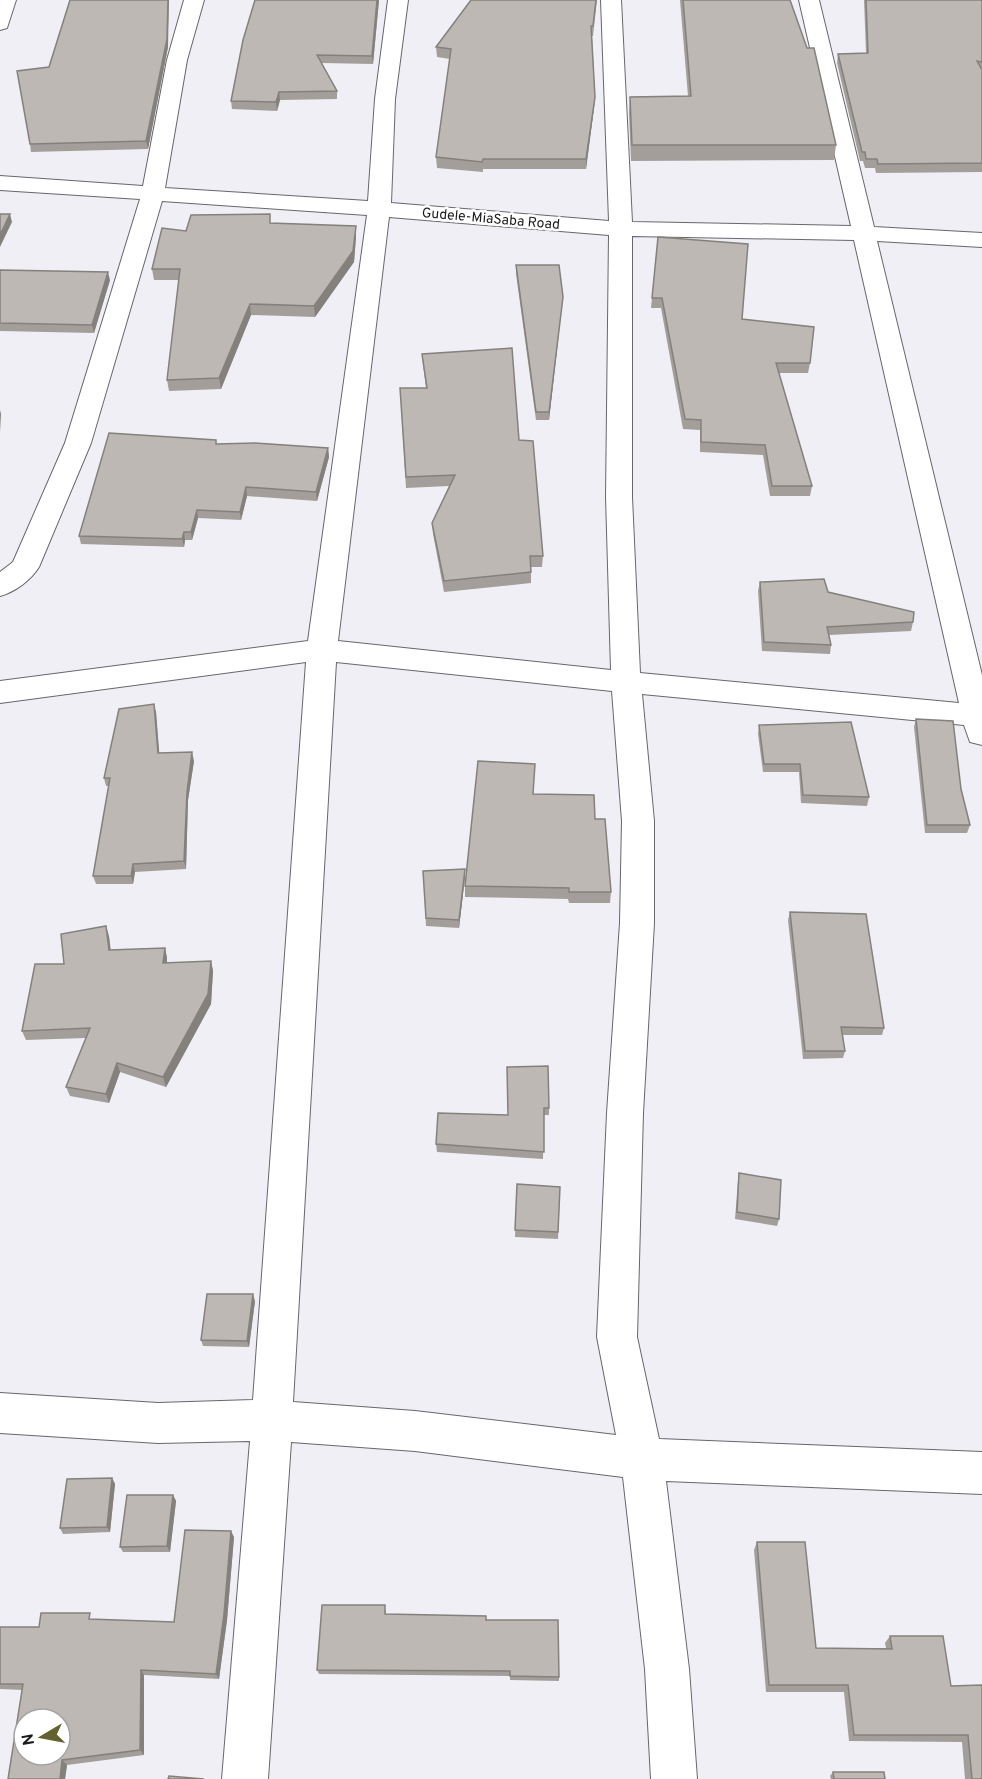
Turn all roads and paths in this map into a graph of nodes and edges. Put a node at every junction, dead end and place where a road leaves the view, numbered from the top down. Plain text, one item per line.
1 (6, 0) edge
2 (194, 0) edge
3 (398, 0) edge
4 (611, 0) edge
5 (809, 0) edge
6 (0, 24) edge
7 (0, 183) edge
8 (153, 194) junction
9 (379, 209) junction
10 (621, 228) junction
11 (864, 233) junction
12 (982, 240) edge
13 (0, 586) edge
14 (322, 650) junction
15 (626, 682) junction
16 (0, 692) edge
17 (981, 722) edge
18 (0, 1413) edge
19 (270, 1420) junction
20 (642, 1459) junction
21 (982, 1473) edge
22 (245, 1779) edge
23 (674, 1779) edge

1 - 6 street
2 - 8 street
3 - 9 street
4 - 10 street
5 - 11 street
7 - 8 street, Gudele-MiaSaba Road
8 - 9 street, Gudele-MiaSaba Road
8 - 13 street
9 - 10 street, Gudele-MiaSaba Road
9 - 14 street
10 - 11 street, Gudele-MiaSaba Road
10 - 15 street
11 - 12 street, Gudele-MiaSaba Road
11 - 17 street
14 - 15 street
14 - 16 street
14 - 19 street
15 - 17 street
15 - 20 street
18 - 19 street
19 - 20 street
19 - 22 street
20 - 21 street
20 - 23 street

